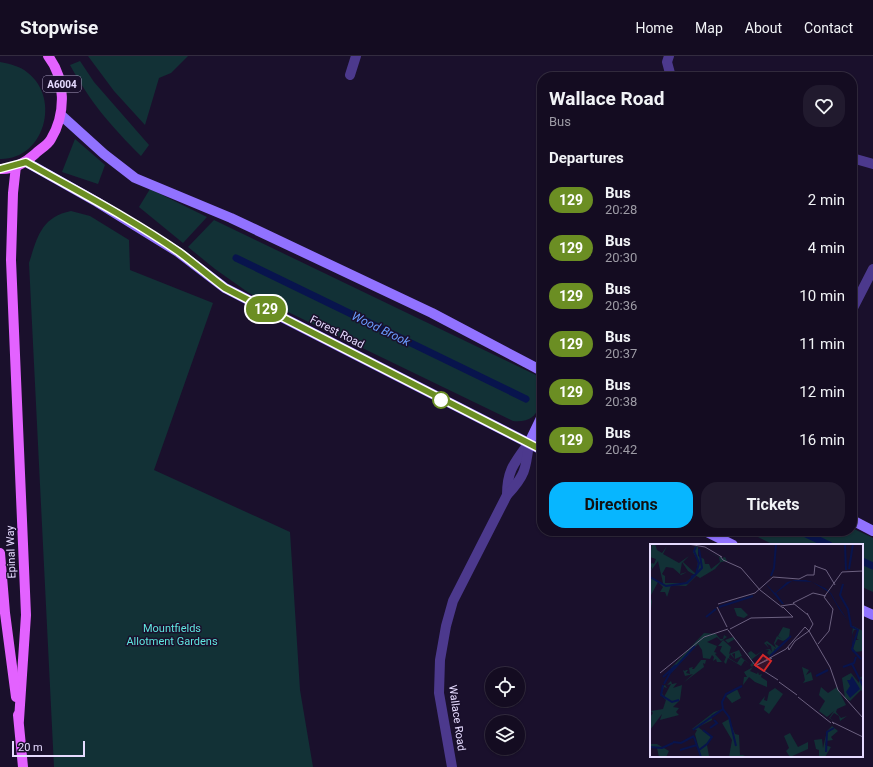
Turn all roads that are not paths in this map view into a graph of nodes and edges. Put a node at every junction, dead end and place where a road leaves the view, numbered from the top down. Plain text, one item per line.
1 (48, 56) edge
2 (356, 56) edge
3 (669, 56) edge
4 (670, 72) edge
5 (350, 75) dead end
6 (62, 116) junction
7 (857, 159) edge
8 (21, 164) junction
9 (873, 164) edge
10 (0, 169) edge
11 (873, 269) edge
12 (857, 300) edge
13 (537, 368) edge
14 (537, 427) edge
15 (529, 444) junction
16 (537, 448) edge
17 (857, 523) edge
18 (873, 531) edge
19 (715, 536) edge
20 (731, 544) edge
21 (0, 554) edge
22 (863, 610) edge
23 (873, 615) edge
24 (19, 720) junction
25 (23, 767) edge
26 (452, 767) edge

1 - 6 main road, A6004
2 - 5 street
3 - 4 street
6 - 8 main road, A6004
6 - 13 main road
7 - 9 street
8 - 10 main road
8 - 15 main road, Forest Road
8 - 24 main road, Epinal Way
11 - 12 street
14 - 15 main road
15 - 16 main road, Forest Road
15 - 26 street, Wallace Road
17 - 18 main road
19 - 20 main road
21 - 24 main road, Epinal Way
22 - 23 main road
24 - 25 main road, Epinal Way

